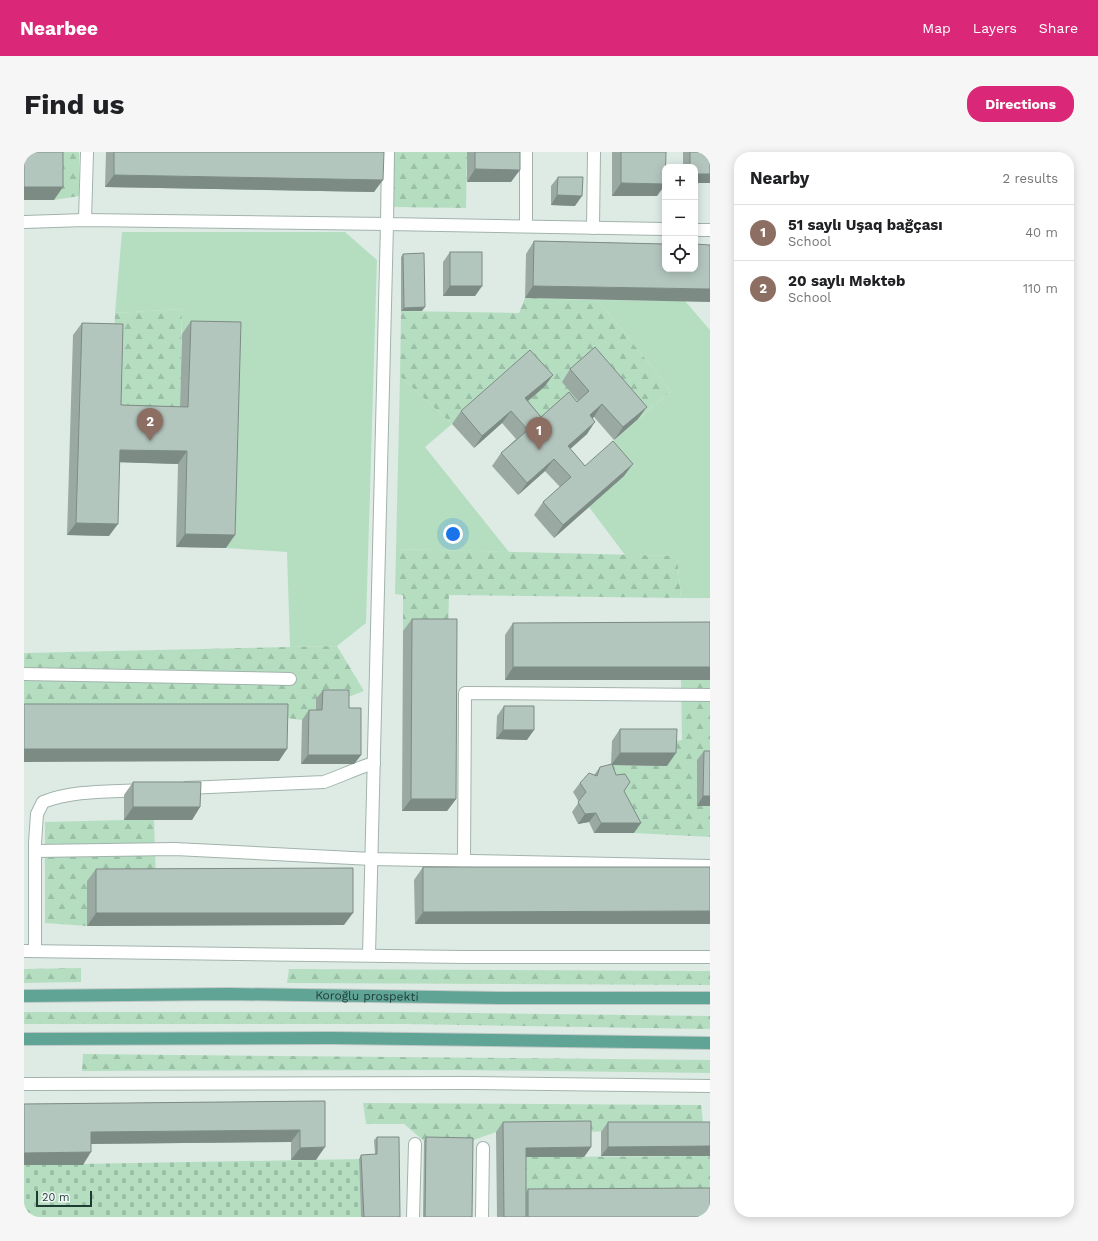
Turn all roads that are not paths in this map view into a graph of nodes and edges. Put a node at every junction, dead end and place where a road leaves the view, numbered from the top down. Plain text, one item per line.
1 (87, 152) edge
2 (388, 152) edge
3 (526, 152) edge
4 (594, 152) edge
5 (86, 220) junction
6 (24, 222) edge
7 (387, 224) junction
8 (526, 226) junction
9 (593, 228) junction
10 (662, 229) edge
11 (698, 230) edge
12 (710, 230) edge
13 (24, 674) edge
14 (290, 679) dead end
15 (710, 695) edge
16 (374, 763) junction
17 (172, 789) edge
18 (156, 790) edge
19 (32, 846) edge
20 (372, 859) junction
21 (464, 861) junction
22 (710, 866) edge
23 (29, 951) edge
24 (369, 955) junction
25 (710, 957) edge
26 (24, 996) edge
27 (710, 998) edge
28 (24, 1039) edge
29 (710, 1043) edge
30 (24, 1084) edge
31 (710, 1086) edge
32 (415, 1144) dead end
33 (483, 1148) dead end
34 (414, 1217) edge
35 (482, 1217) edge

1 - 5 street
2 - 7 street
3 - 8 street
4 - 9 street
5 - 6 street
5 - 7 street
7 - 8 street
7 - 16 street
8 - 9 street
9 - 10 street
11 - 12 street
13 - 14 street
15 - 21 street
16 - 17 street
16 - 20 street
18 - 19 street
19 - 20 street
19 - 23 street
20 - 21 street
20 - 24 street
21 - 22 street
23 - 24 street
24 - 25 street
26 - 27 main road, Koroğlu prospekti
28 - 29 main road
30 - 31 street
32 - 34 street
33 - 35 street

